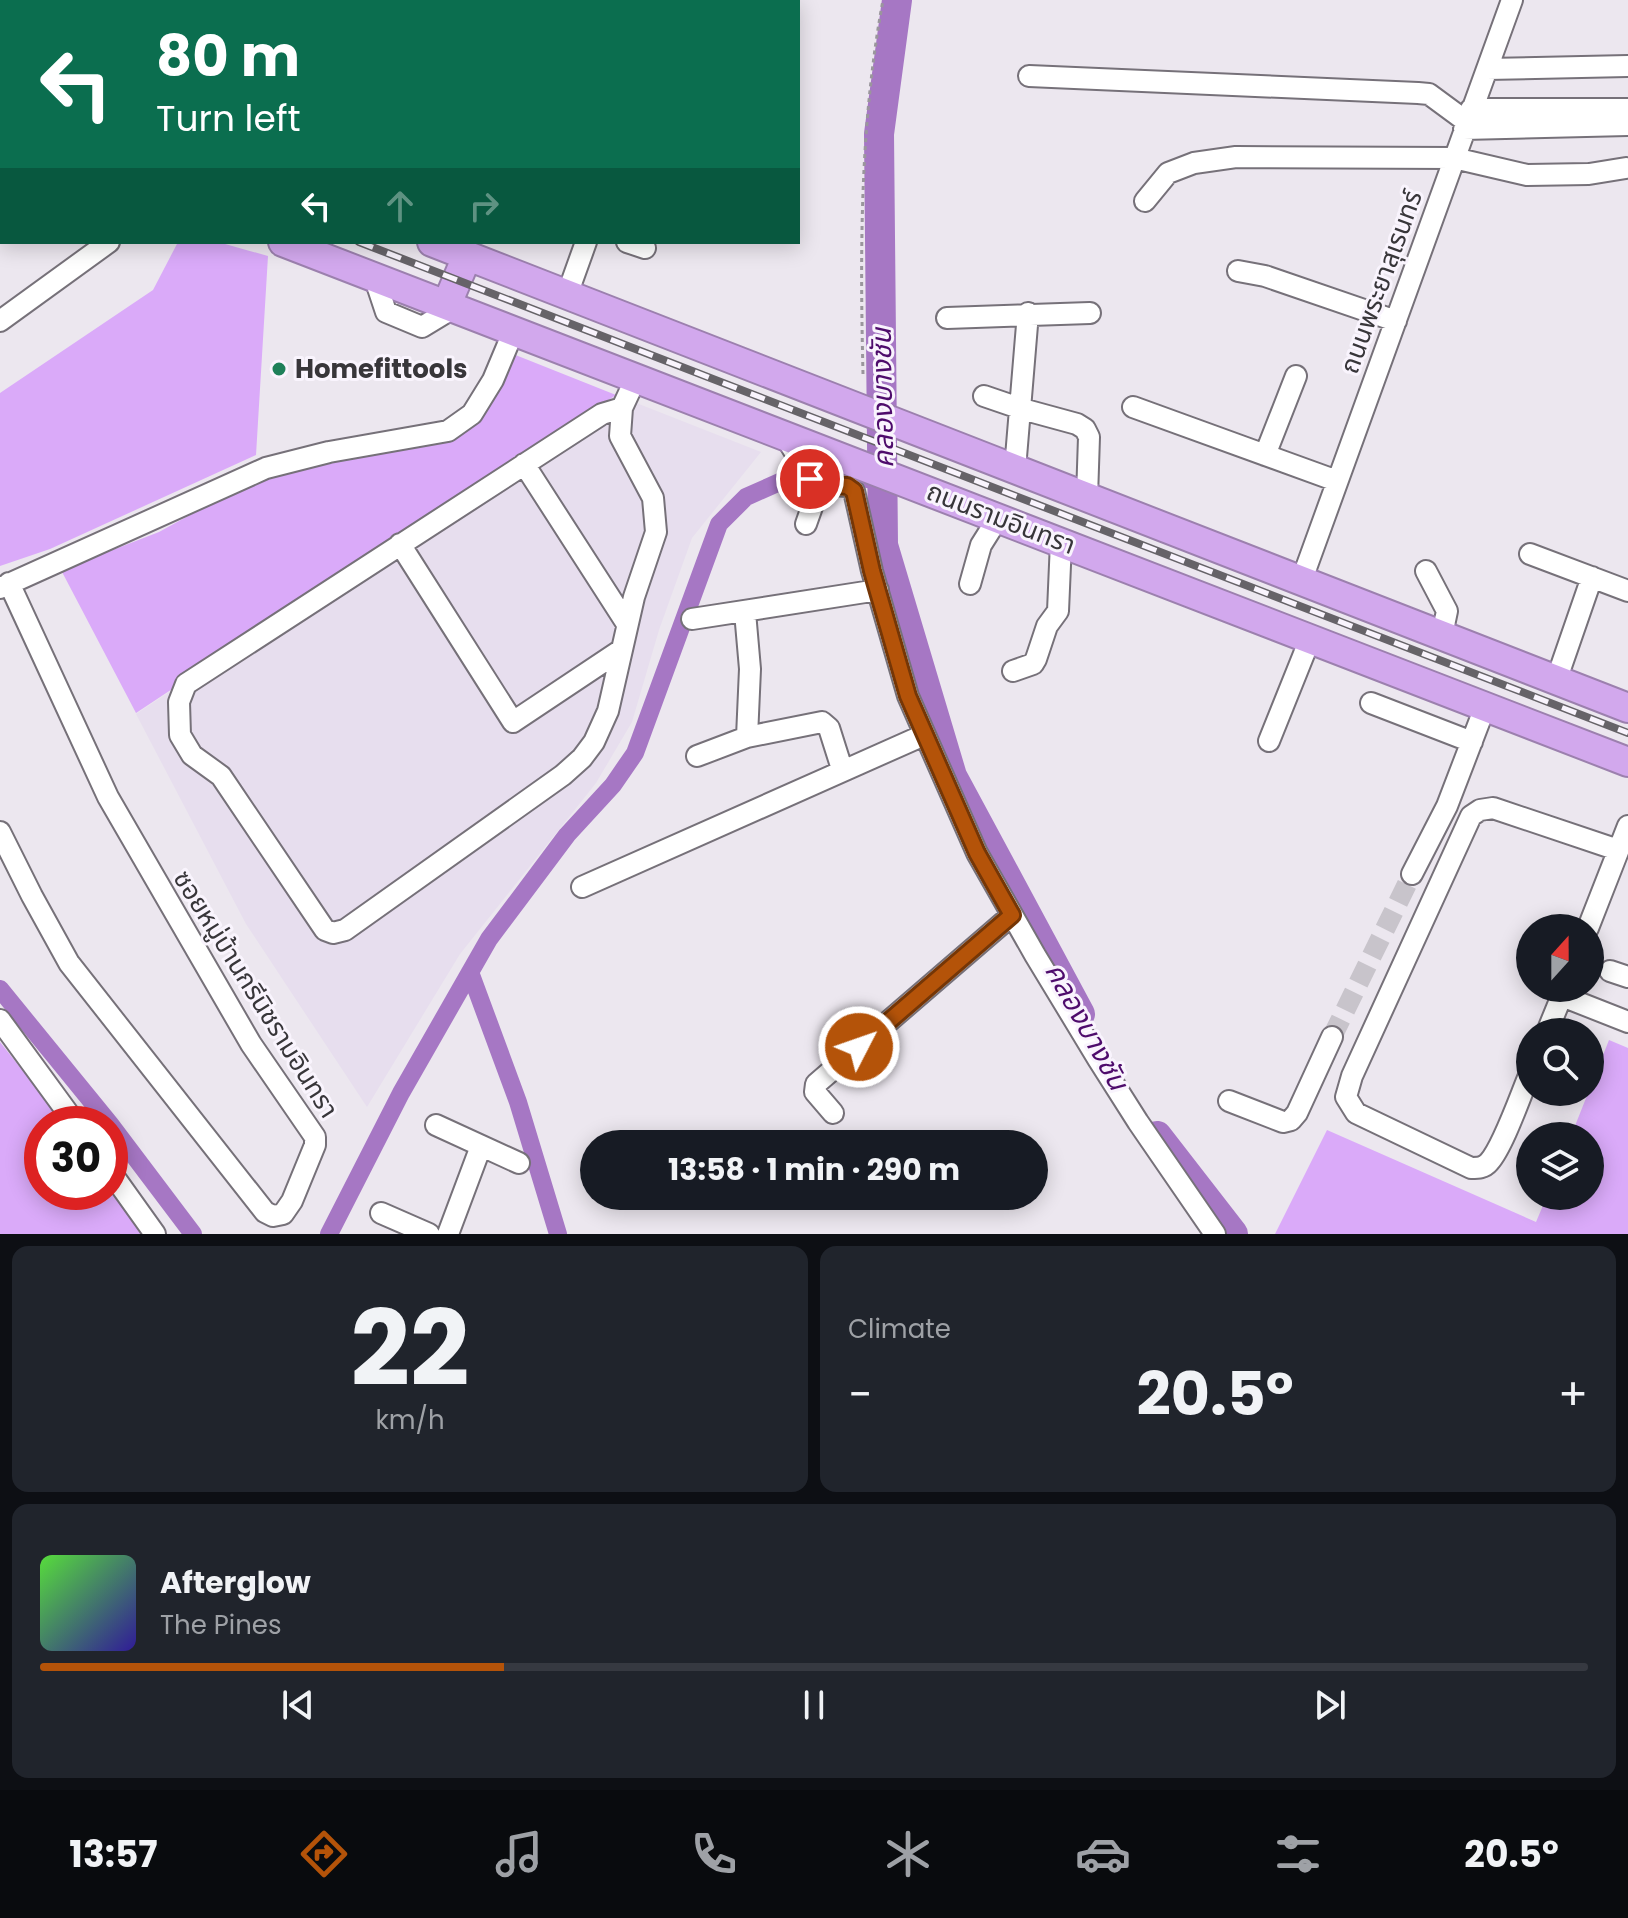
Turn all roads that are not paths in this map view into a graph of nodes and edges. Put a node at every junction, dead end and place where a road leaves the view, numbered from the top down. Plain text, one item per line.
1 (1512, 0) edge
2 (1628, 66) edge
3 (1487, 69) junction
4 (1029, 76) dead end
5 (1628, 109) edge
6 (1467, 120) junction
7 (1628, 125) edge
8 (1454, 158) junction
9 (1626, 168) dead end
10 (1145, 201) dead end
11 (106, 244) edge
12 (288, 244) edge
13 (585, 244) edge
14 (451, 247) edge
15 (1238, 271) dead end
16 (567, 295) junction
17 (451, 306) junction
18 (1028, 313) junction
19 (1090, 313) dead end
20 (947, 318) dead end
21 (0, 321) edge
22 (1396, 321) junction
23 (514, 330) junction
24 (1296, 376) dead end
25 (636, 378) junction
26 (984, 396) dead end
27 (1133, 407) dead end
28 (622, 408) junction
29 (1022, 409) junction
30 (1265, 455) junction
31 (524, 464) junction
32 (1015, 469) junction
33 (813, 470) junction
34 (1337, 481) junction
35 (1087, 497) junction
36 (998, 518) junction
37 (806, 524) dead end
38 (1061, 542) junction
39 (400, 544) junction
40 (1530, 554) dead end
41 (1426, 571) dead end
42 (1592, 577) junction
43 (1301, 582) junction
44 (970, 584) dead end
45 (5, 585) edge
46 (878, 590) junction
47 (1628, 591) edge
48 (745, 612) junction
49 (692, 619) dead end
50 (627, 624) junction
51 (1442, 635) junction
52 (1310, 639) junction
53 (621, 650) junction
54 (1013, 671) dead end
55 (1556, 681) junction
56 (1371, 703) dead end
57 (1485, 707) junction
58 (1628, 708) edge
59 (924, 735) junction
60 (747, 737) junction
61 (1269, 741) dead end
62 (1472, 742) junction
63 (697, 756) dead end
64 (1628, 762) edge
65 (842, 769) junction
66 (1628, 826) edge
67 (0, 832) edge
68 (1618, 850) junction
69 (1412, 874) tunnel mouth
70 (582, 887) dead end
71 (1593, 914) edge
72 (1012, 915) junction
73 (1587, 1002) edge
74 (0, 1020) edge
75 (1628, 1022) edge
76 (1332, 1037) tunnel mouth
77 (1229, 1101) dead end
78 (1516, 1105) edge
79 (63, 1106) edge
80 (833, 1113) dead end
81 (436, 1125) dead end
82 (481, 1146) junction
83 (519, 1163) dead end
84 (128, 1196) edge
85 (381, 1213) dead end
86 (155, 1234) edge
87 (429, 1234) edge
88 (448, 1234) edge
89 (1215, 1234) edge

1 - 3 street, ถนนพระยาสุเรนทร์
2 - 3 street
3 - 6 street, ถนนพระยาสุเรนทร์
4 - 6 street
5 - 6 street
6 - 7 street
6 - 8 street, ถนนพระยาสุเรนทร์
8 - 9 street
8 - 10 street
8 - 22 street, ถนนพระยาสุเรนทร์
11 - 21 street
12 - 17 highway, ถนนรามอินทรา
13 - 16 street
14 - 16 highway, ถนนรามอินทรา
14 - 17 highway
15 - 22 street
16 - 32 highway, ถนนรามอินทรา
17 - 23 highway, ถนนรามอินทรา
18 - 19 street
18 - 20 street
18 - 29 street
22 - 34 street, ถนนพระยาสุเรนทร์
23 - 25 highway, ถนนรามอินทรา
23 - 45 street, ซอยหมู่บ้านกรีนิชรามอินทรา
24 - 30 street
25 - 28 street
25 - 33 highway, ถนนรามอินทรา
26 - 29 street
27 - 30 street
28 - 31 street
28 - 50 street
29 - 32 street
29 - 35 street
30 - 34 street
31 - 39 street
31 - 50 street
32 - 35 highway, ถนนรามอินทรา
33 - 36 highway, ถนนรามอินทรา
33 - 37 street
33 - 46 street
34 - 43 street, ถนนพระยาสุเรนทร์
35 - 43 highway, ถนนรามอินทรา
36 - 38 highway, ถนนรามอินทรา
36 - 44 street
38 - 52 highway, ถนนรามอินทรา
38 - 54 street
39 - 53 street
39 - 53 street
40 - 42 street
41 - 51 street
42 - 47 street
42 - 55 street
43 - 51 highway, ถนนรามอินทรา
45 - 67 street, ซอยหมู่บ้านกรีนิชรามอินทรา
46 - 48 street
46 - 59 street
48 - 49 street
48 - 60 street
50 - 53 street
51 - 55 highway, ถนนรามอินทรา
52 - 57 highway, ถนนรามอินทรา
52 - 61 street
55 - 58 highway, ถนนรามอินทรา
56 - 62 street
57 - 62 street
57 - 64 highway, ถนนรามอินทรา
59 - 65 street
59 - 72 street
60 - 63 street
60 - 65 street
62 - 69 street
65 - 70 street
66 - 68 street
68 - 71 street
68 - 78 street
72 - 80 street
72 - 89 street
73 - 75 street
74 - 79 street
76 - 77 street
81 - 82 street
82 - 83 street
82 - 88 street
84 - 86 street
85 - 87 street

